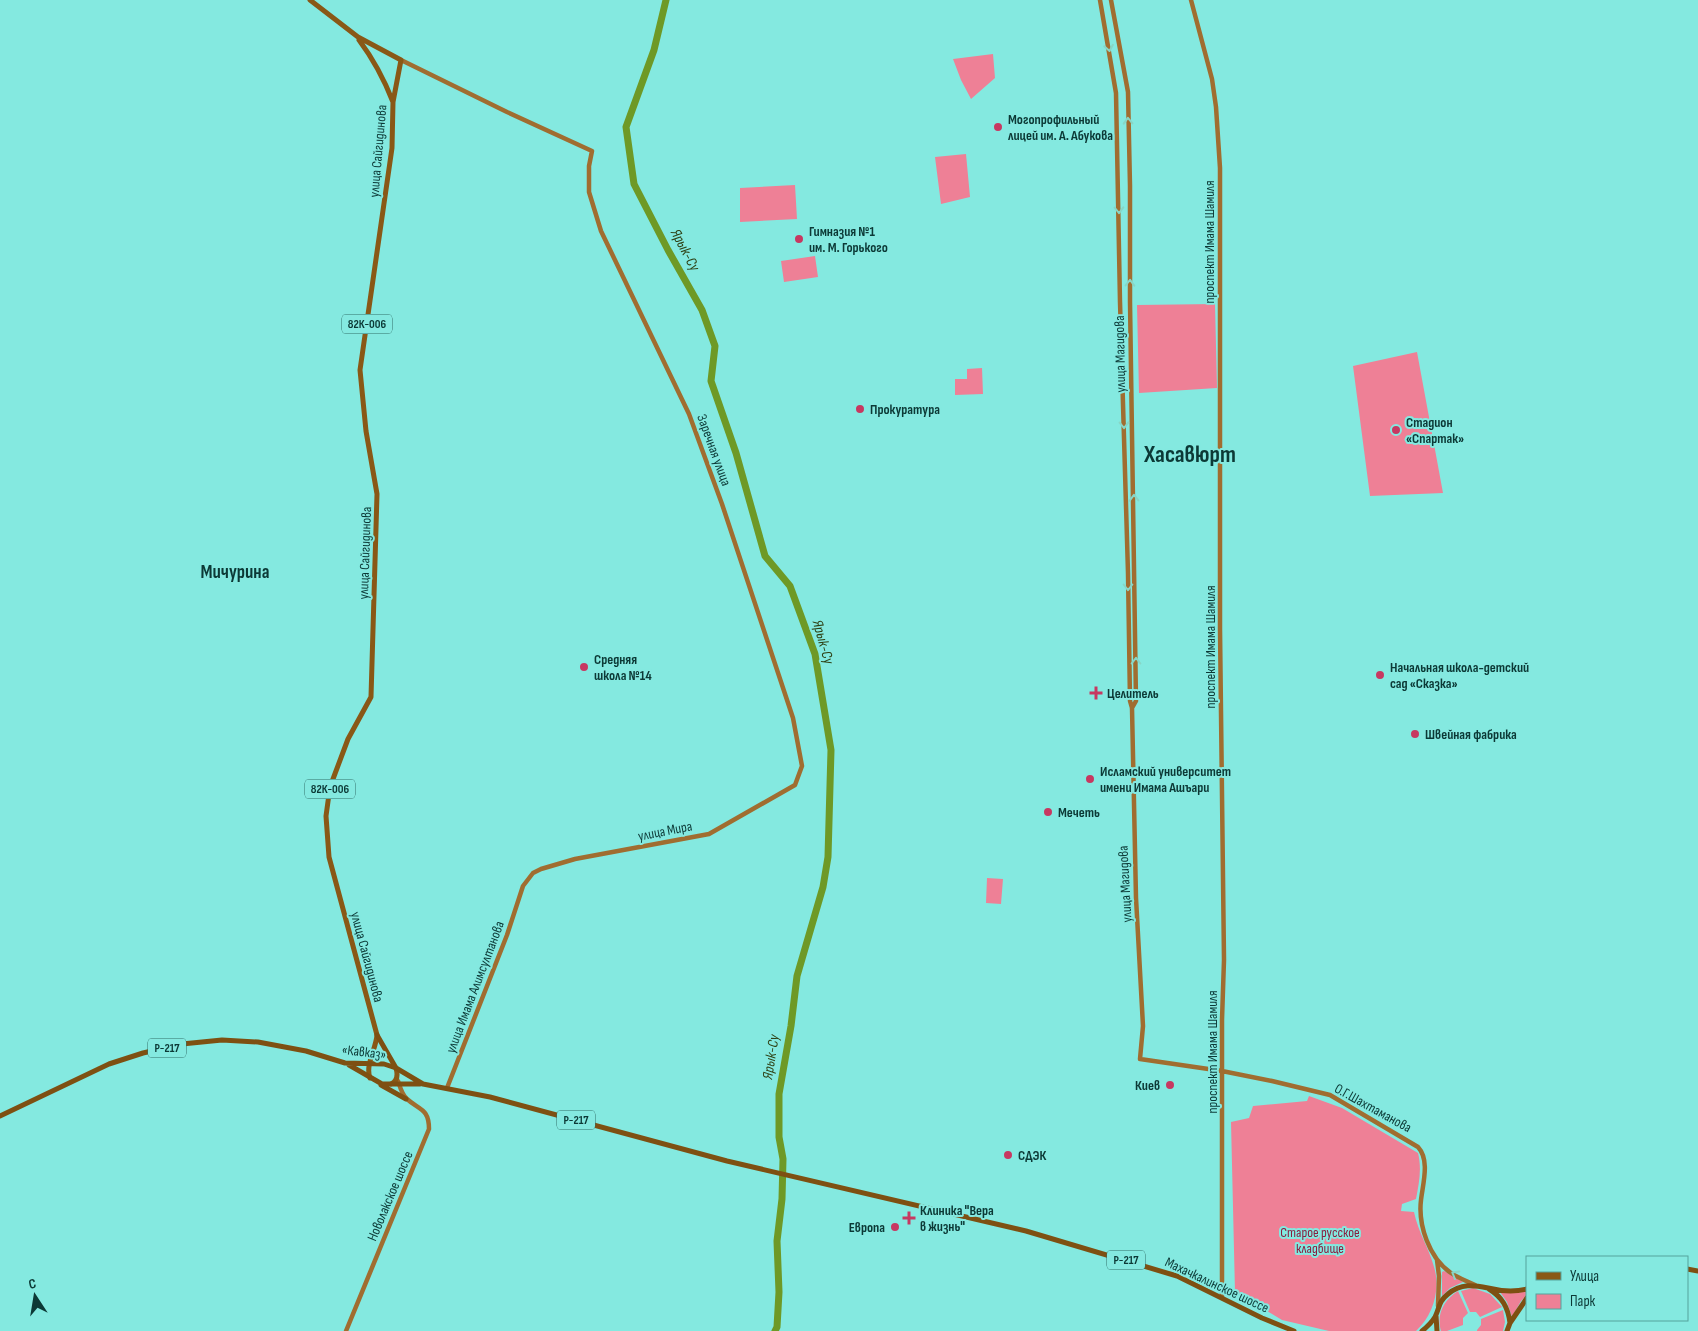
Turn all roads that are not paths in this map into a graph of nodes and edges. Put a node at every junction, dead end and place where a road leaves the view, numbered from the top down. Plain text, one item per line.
1 (310, 0) edge
2 (1100, 0) edge
3 (1111, 0) edge
4 (1190, 0) edge
5 (358, 37) junction
6 (401, 60) junction
7 (393, 102) junction
8 (1132, 708) junction
9 (802, 766) joint
10 (521, 893) joint
11 (377, 1035) junction
12 (1140, 1059) joint
13 (345, 1063) junction
14 (370, 1064) junction
15 (396, 1068) junction
16 (1222, 1071) junction
17 (397, 1077) junction
18 (372, 1079) junction
19 (391, 1084) junction
20 (398, 1084) junction
21 (423, 1084) junction
22 (447, 1088) junction
23 (406, 1098) junction
24 (0, 1116) edge
25 (839, 1188) joint
26 (1437, 1260) junction
27 (1475, 1285) junction
28 (1488, 1288) junction
29 (1526, 1289) edge
30 (1222, 1298) junction
31 (1526, 1299) edge
32 (1438, 1306) junction
33 (1436, 1315) junction
34 (1510, 1323) junction
35 (346, 1331) edge
36 (1294, 1331) edge
37 (1422, 1331) edge
38 (1437, 1331) edge
39 (1507, 1331) edge

1 - 5 main road, 82К-006
2 -> 8 main road, улица Магидова
8 -> 3 main road, улица Магидова
4 - 16 main road, проспект Имама Шамиля
5 - 6 main road
5 - 7 main road, 82К-006
6 - 7 main road, улица Сайгидинова
6 - 9 main road, Заречная улица
7 - 11 main road, улица Сайгидинова / 82К-006
8 - 12 main road, улица Магидова
9 - 10 main road, улица Мира
10 - 22 main road, улица Имама Алимсултанова
11 - 14 main road, 82К-006
11 - 15 highway
12 - 16 main road, О.Г.Шахтаманова
13 - 14 highway, «Кавказ» / Р-217
13 - 18 highway, Р-217
13 - 24 highway, «Кавказ» / Р-217
14 - 15 highway, «Кавказ» / Р-217
14 - 18 main road
15 - 17 main road
15 - 21 highway, «Кавказ» / Р-217
16 - 26 main road, О.Г.Шахтаманова
16 - 30 main road, проспект Имама Шамиля
17 - 19 main road
17 - 20 main road, Новолакское шоссе
18 - 19 highway, Р-217
18 - 23 highway, Р-217
19 - 20 highway, Р-217
20 - 21 highway, Р-217
20 - 23 main road, Новолакское шоссе
21 - 22 highway, «Кавказ» / Р-217
22 - 25 highway, «Кавказ» / Р-217
23 - 35 main road, Новолакское шоссе
25 - 30 highway, Махачкалинское шоссе / Р-217
27 -> 26 main road
26 - 32 main road
27 - 28 highway
27 - 32 highway
28 - 29 highway
28 - 34 highway
30 - 36 highway, Махачкалинское шоссе / Р-217
31 - 34 highway
32 - 33 highway
33 - 37 highway
33 - 38 highway
34 - 39 highway

